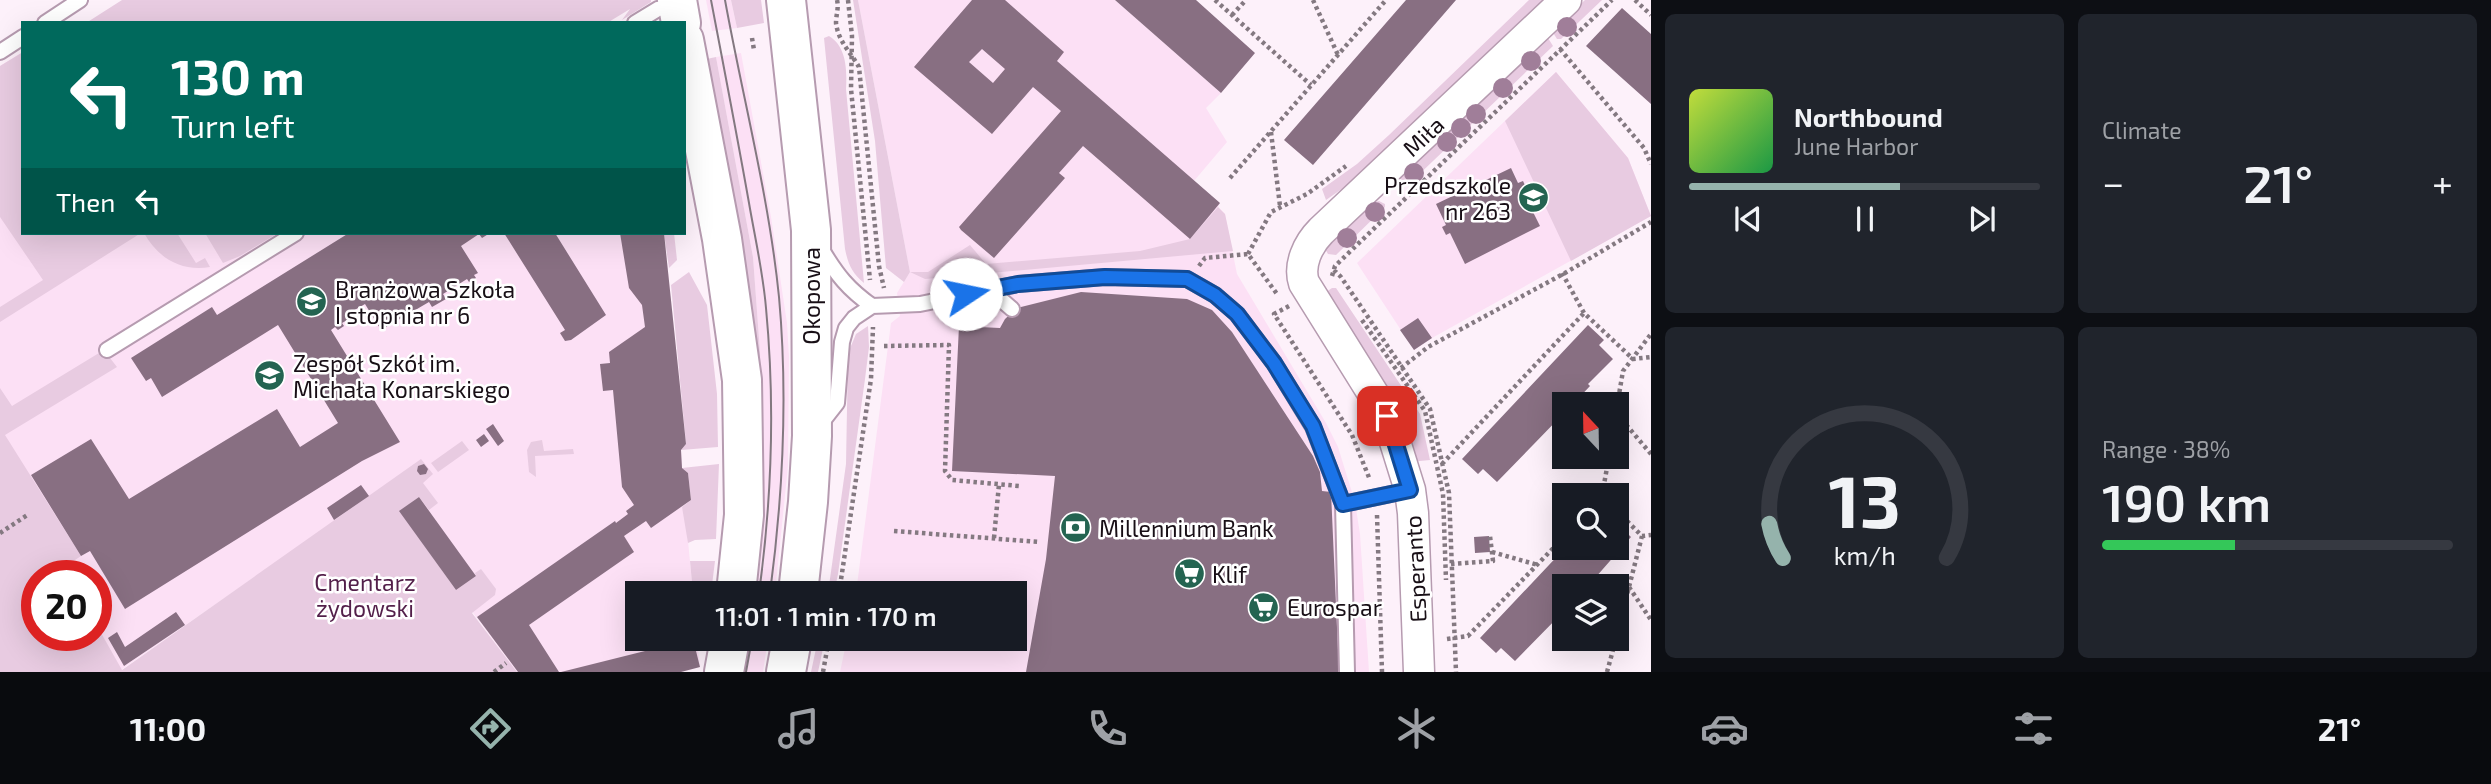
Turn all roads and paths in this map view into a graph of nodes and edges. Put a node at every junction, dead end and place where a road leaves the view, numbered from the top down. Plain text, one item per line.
1 (80, 0) edge
2 (786, 0) edge
3 (837, 0) edge
4 (848, 0) edge
5 (1215, 0) edge
6 (1246, 0) edge
7 (1313, 0) edge
8 (1386, 0) edge
9 (1566, 0) edge
10 (1612, 0) edge
11 (1635, 0) edge
12 (1232, 15) junction
13 (1651, 15) edge
14 (680, 17) edge
15 (48, 21) edge
16 (638, 21) edge
17 (21, 38) edge
18 (752, 38) dead end
19 (686, 49) edge
20 (1560, 49) junction
21 (754, 50) dead end
22 (0, 52) edge
23 (853, 55) junction
24 (1338, 55) junction
25 (1311, 85) junction
26 (1271, 131) junction
27 (1351, 162) dead end
28 (1651, 164) edge
29 (1230, 178) dead end
30 (1280, 207) junction
31 (1651, 222) edge
32 (811, 230) junction
33 (293, 235) edge
34 (1248, 254) junction
35 (1562, 273) junction
36 (1187, 279) junction
37 (1304, 283) joint
38 (871, 288) dead end
39 (989, 290) junction
40 (885, 293) dead end
41 (872, 306) junction
42 (1286, 307) dead end
43 (1012, 309) dead end
44 (1584, 313) junction
45 (873, 321) dead end
46 (1651, 334) edge
47 (884, 346) dead end
48 (107, 350) dead end
49 (1651, 357) edge
50 (1633, 359) junction
51 (1399, 369) junction
52 (1619, 392) edge
53 (1629, 428) edge
54 (812, 436) junction
55 (1651, 454) edge
56 (1442, 464) junction
57 (999, 485) junction
58 (1019, 486) dead end
59 (1410, 490) junction
60 (1343, 504) junction
61 (29, 514) dead end
62 (1629, 523) edge
63 (894, 531) dead end
64 (0, 533) edge
65 (1651, 535) edge
66 (1490, 536) dead end
67 (1642, 536) junction
68 (994, 538) junction
69 (1041, 542) dead end
70 (1552, 550) edge
71 (1492, 552) junction
72 (1451, 564) junction
73 (1539, 565) junction
74 (737, 581) edge
75 (799, 581) edge
76 (841, 581) edge
77 (1629, 587) joint
78 (1651, 620) edge
79 (1447, 639) dead end
80 (1455, 639) junction
81 (728, 651) edge
82 (790, 651) edge
83 (827, 651) edge
84 (1612, 651) edge
85 (506, 663) dead end
86 (494, 672) edge
87 (724, 672) edge
88 (786, 672) edge
89 (822, 672) edge
90 (1346, 672) edge
91 (1419, 672) edge
92 (1456, 672) edge
93 (1607, 672) edge

1 - 15 lane
2 - 32 main road, Okopowa
3 - 23 path
4 - 23 path
5 - 12 path
6 - 12 path
7 - 24 path
8 - 24 path
9 - 37 street, Miła
10 - 20 path
11 - 13 path
12 - 25 path
14 - 16 lane
17 - 22 lane
18 - 21 path
19 - 74 main road
20 - 28 path
20 - 51 path
23 - 38 path
23 - 40 path
24 - 25 path
25 - 26 path
26 - 29 path
26 - 30 path
27 - 30 path
30 - 34 path
31 - 35 path
32 - 41 lane
32 - 54 main road, Okopowa
33 - 48 lane
34 - 36 path
34 - 42 path
35 - 44 path
35 - 51 path
36 - 39 lane
36 - 60 lane
37 - 59 street, Esperanto
39 - 41 lane
39 - 43 lane
41 - 54 lane
44 - 50 path
44 - 56 path
45 - 76 path
46 - 50 path
47 - 57 path
49 - 50 path
50 - 52 path
51 - 56 path
53 - 55 path
54 - 75 main road, Okopowa
56 - 72 path
57 - 58 path
57 - 68 path
59 - 60 lane
59 - 91 street, Esperanto
60 - 90 lane
61 - 64 path
62 - 67 path
63 - 68 path
65 - 67 path
66 - 71 path
67 - 77 path
68 - 69 path
70 - 73 path
71 - 72 path
71 - 73 path
72 - 80 path
73 - 80 path
77 - 78 path
79 - 80 path
80 - 92 path
81 - 87 main road
82 - 88 main road
83 - 89 path
84 - 93 path
85 - 86 path

